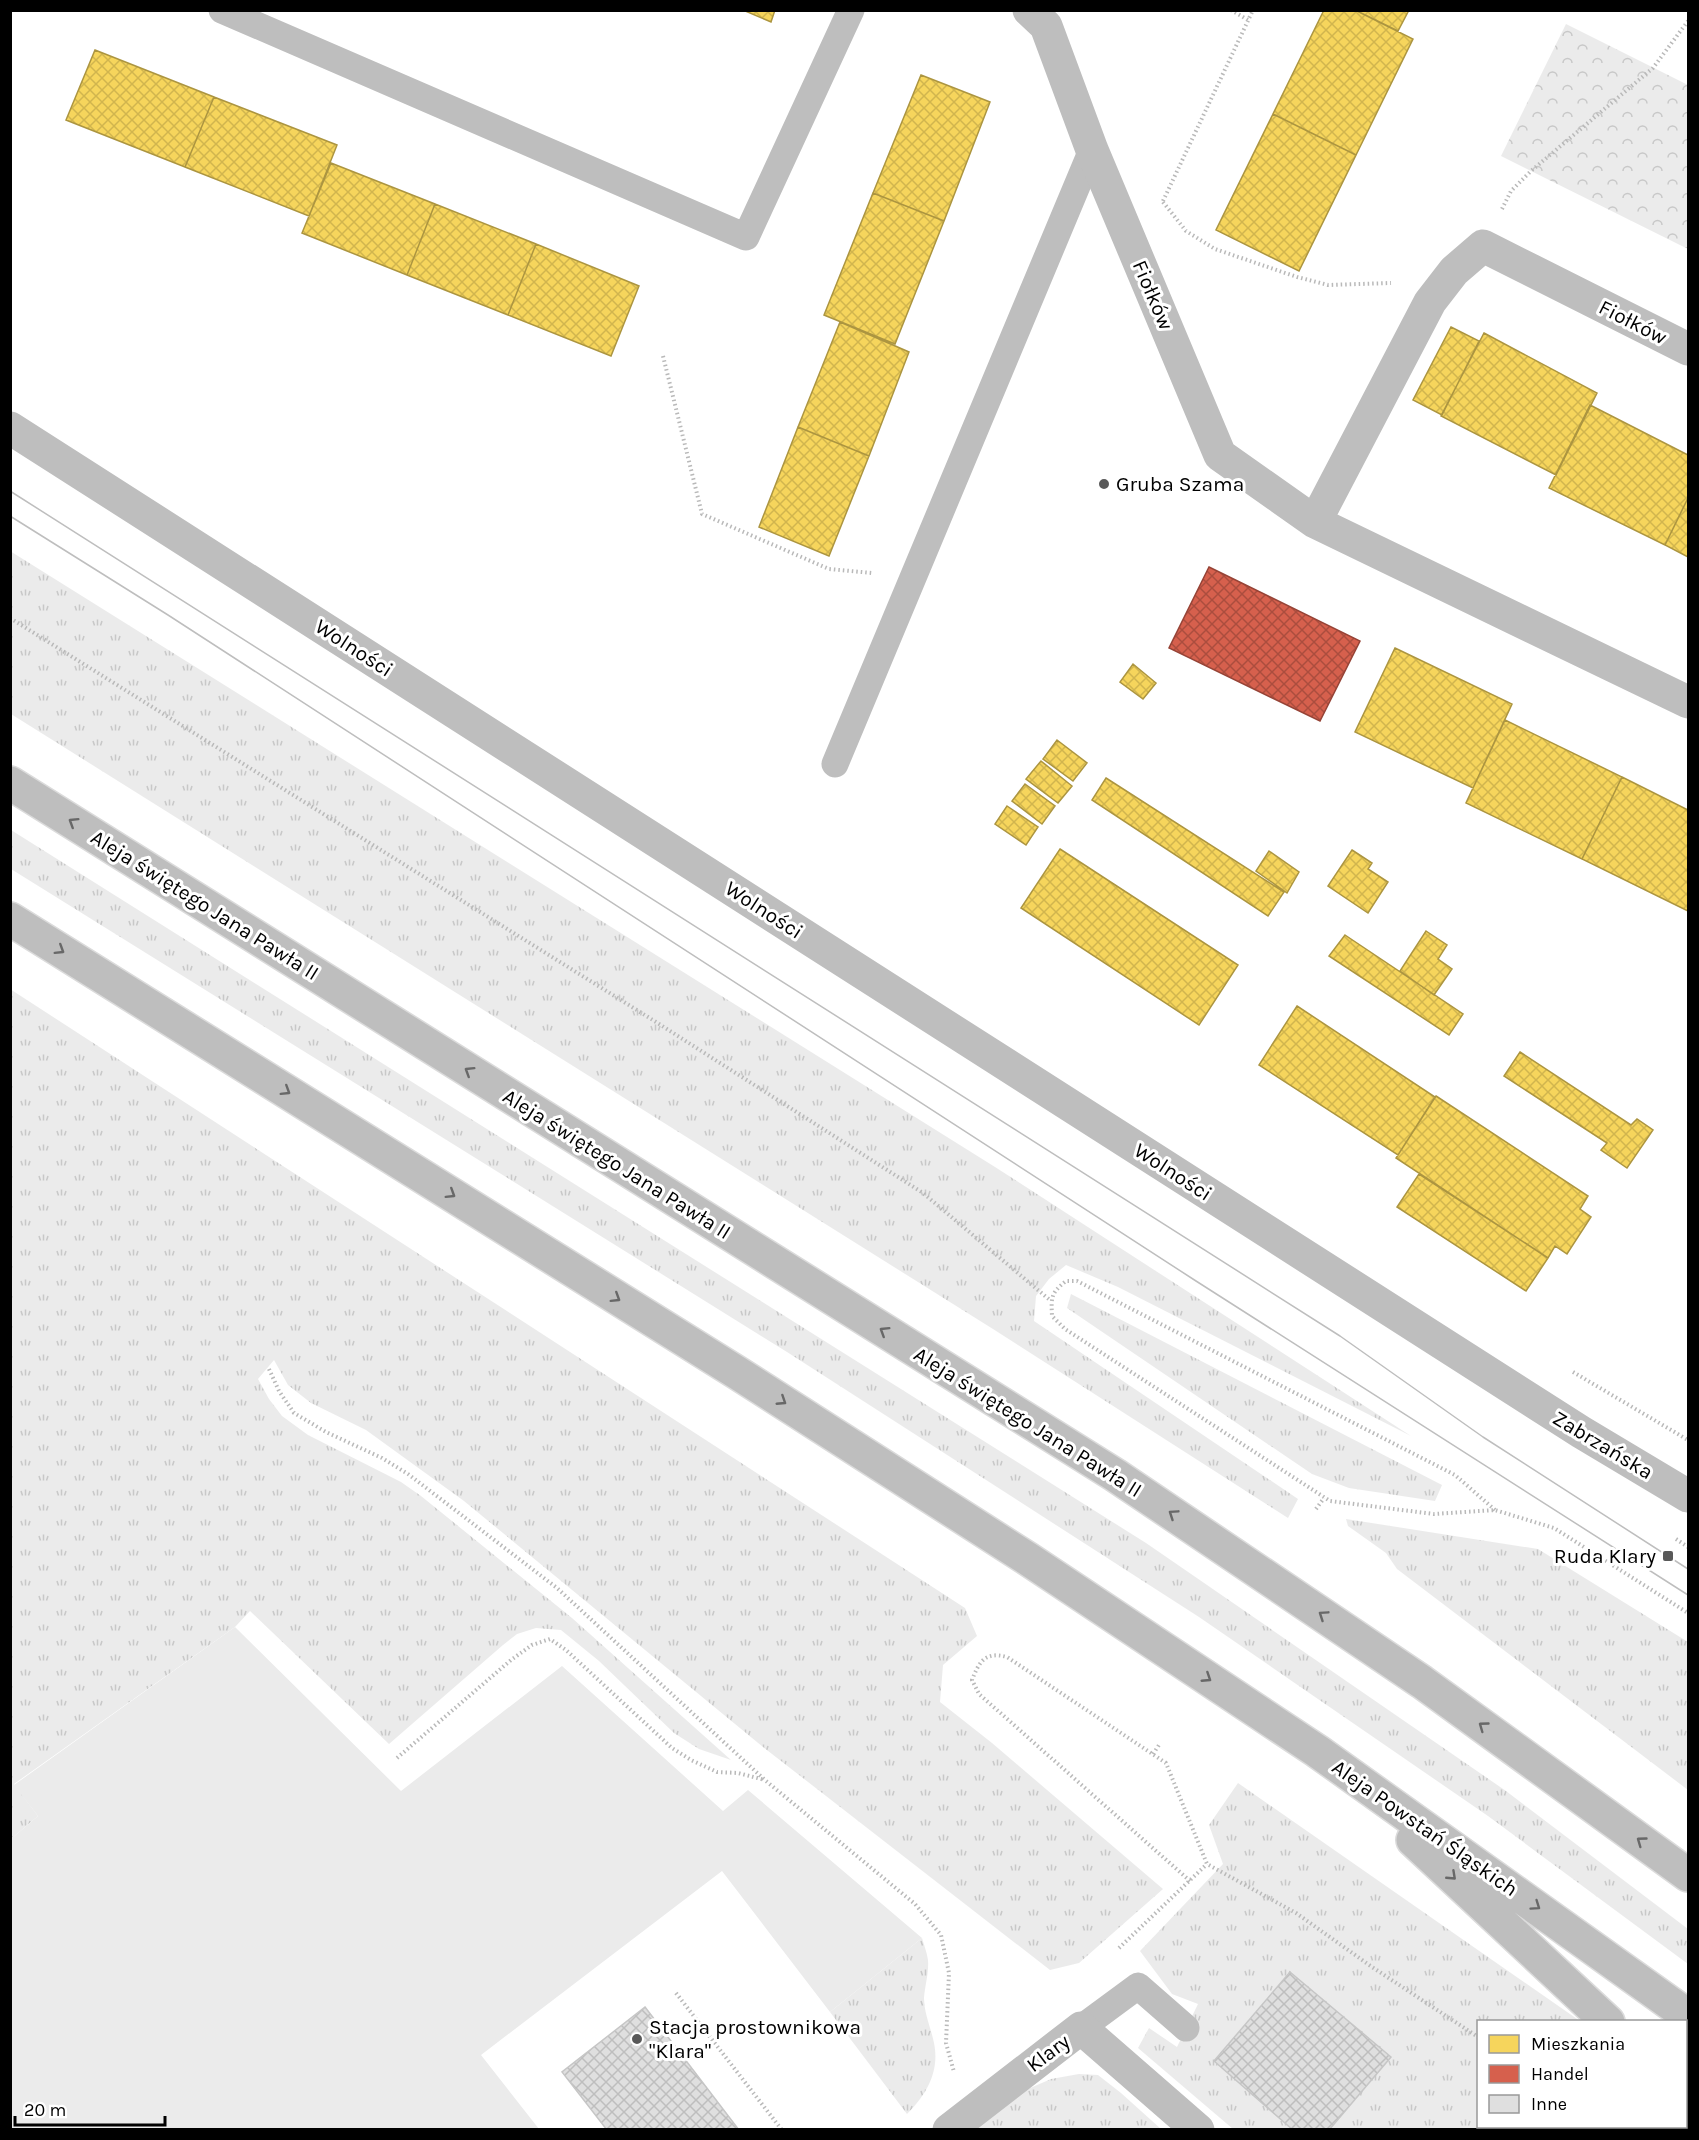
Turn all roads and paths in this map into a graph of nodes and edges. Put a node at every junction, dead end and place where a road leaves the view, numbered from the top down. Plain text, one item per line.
1 (222, 10) edge
2 (852, 10) edge
3 (1231, 10) edge
4 (1252, 10) edge
5 (1045, 16) edge
6 (1248, 20) junction
7 (1689, 21) edge
8 (1092, 150) junction
9 (1163, 201) junction
10 (1159, 209) dead end
11 (1483, 246) junction
12 (1447, 280) junction
13 (1689, 350) edge
14 (663, 356) dead end
15 (10, 428) edge
16 (1315, 522) junction
17 (873, 573) dead end
18 (10, 618) edge
19 (1689, 702) edge
20 (835, 764) dead end
21 (10, 783) edge
22 (10, 919) edge
23 (1051, 1301) junction
24 (1565, 1367) dead end
25 (269, 1369) dead end
26 (1517, 1392) joint
27 (1689, 1440) edge
28 (1689, 1496) edge
29 (1324, 1498) junction
30 (1316, 1509) dead end
31 (1496, 1509) junction
32 (1689, 1613) edge
33 (1159, 1745) dead end
34 (1317, 1751) junction
35 (1153, 1754) junction
36 (397, 1758) dead end
37 (766, 1781) junction
38 (1689, 1875) edge
39 (1190, 1881) dead end
40 (676, 1993) dead end
41 (1689, 2016) edge
42 (1606, 2020) edge
43 (1081, 2028) junction
44 (1186, 2028) dead end
45 (1477, 2036) edge
46 (980, 2105) junction
47 (782, 2130) edge
48 (949, 2130) edge
49 (1198, 2130) edge

1 - 2 lane
3 - 6 path
4 - 6 path
5 - 8 main road, Fiołków
6 - 9 path
7 - 11 path
8 - 16 main road, Fiołków
8 - 20 lane
9 - 10 path
9 - 12 path
11 - 12 main road
11 - 13 main road, Fiołków
12 - 16 main road
14 - 17 path
15 - 26 main road, Wolności
16 - 19 main road, Fiołków
18 - 23 path
38 -> 21 main road, Aleja świętego Jana Pawła II
22 -> 34 main road, Aleja Powstań Śląskich
23 - 29 path
23 - 31 path
24 - 27 path
25 - 37 path
26 - 28 main road, Zabrzańska
29 - 30 path
29 - 31 path
31 - 32 path
33 - 35 path
34 -> 41 main road, Aleja Powstań Śląskich
34 -> 42 main road
35 - 39 path
35 - 45 path
36 - 37 path
37 - 46 path
40 - 47 path
43 - 44 lane
43 - 46 main road, Klary
43 - 49 main road, Klary
46 - 48 main road, Klary

